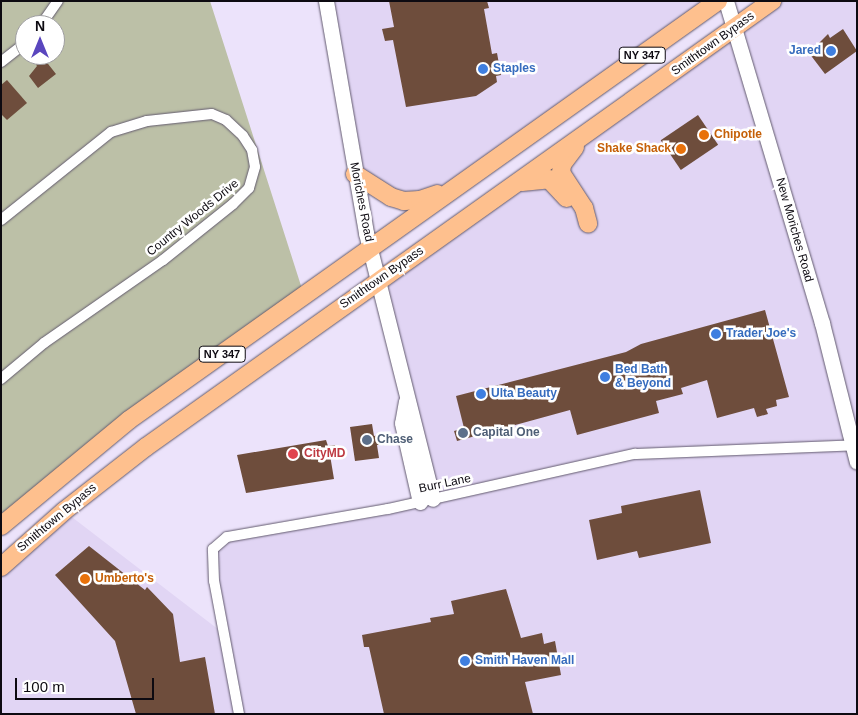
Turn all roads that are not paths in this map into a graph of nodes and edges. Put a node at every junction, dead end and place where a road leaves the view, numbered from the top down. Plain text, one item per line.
1 (58, 1) edge
2 (326, 1) edge
3 (718, 1) edge
4 (726, 1) edge
5 (772, 1) edge
6 (48, 15) edge
7 (736, 28) junction
8 (15, 51) edge
9 (1, 62) edge
10 (584, 135) junction
11 (355, 174) junction
12 (468, 178) junction
13 (516, 183) junction
14 (1, 220) edge
15 (370, 249) junction
16 (378, 281) junction
17 (1, 379) edge
18 (856, 446) edge
19 (857, 462) edge
20 (427, 500) junction
21 (1, 526) edge
22 (1, 566) edge
23 (239, 714) edge

1 - 6 street
2 - 11 main road, Moriches Road
3 - 12 highway, NY 347
4 - 7 main road, New Moriches Road
5 - 7 highway, Smithtown Bypass / NY 347
7 - 10 highway, Smithtown Bypass / NY 347
7 - 18 main road, New Moriches Road
8 - 9 street
10 - 13 highway, Smithtown Bypass / NY 347
10 - 13 highway
11 - 12 highway
11 - 15 main road, Moriches Road
12 - 15 highway, NY 347
13 - 16 highway, Smithtown Bypass / NY 347
14 - 17 street, Country Woods Drive
15 - 16 main road, Moriches Road
15 - 21 highway, NY 347
16 - 20 main road, Moriches Road
16 - 22 highway, Smithtown Bypass / NY 347
18 - 19 main road, New Moriches Road
18 - 20 street, Burr Lane
20 - 23 street, Burr Lane

